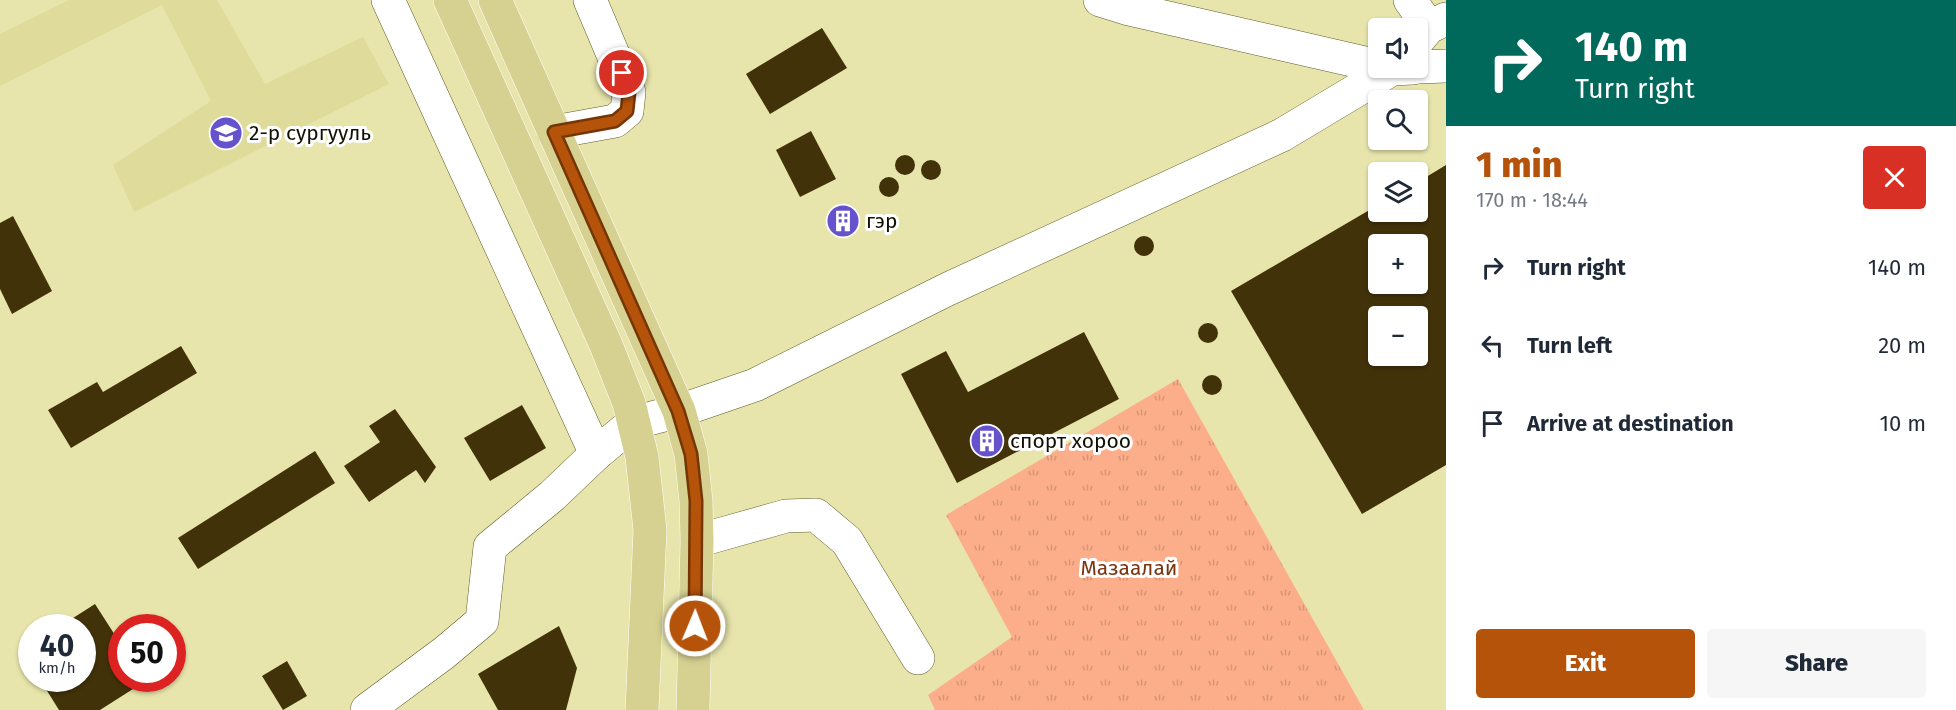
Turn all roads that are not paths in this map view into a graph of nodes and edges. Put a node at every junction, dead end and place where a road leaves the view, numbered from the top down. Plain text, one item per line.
1 (388, 0) edge
2 (450, 0) edge
3 (495, 0) edge
4 (590, 0) edge
5 (1100, 0) edge
6 (1410, 0) edge
7 (1431, 29) edge
8 (1368, 61) edge
9 (1428, 66) edge
10 (1446, 66) edge
11 (1378, 78) edge
12 (554, 132) junction
13 (678, 411) junction
14 (633, 423) junction
15 (596, 454) junction
16 (697, 541) junction
17 (918, 658) dead end
18 (367, 710) edge
19 (642, 710) edge
20 (693, 710) edge

1 - 15 street
2 - 14 main road
3 - 12 main road
4 - 12 street
5 - 8 street
6 - 7 street
9 - 10 street
11 - 13 street
12 - 13 main road
13 - 14 street
13 - 16 main road
14 - 15 street
14 - 19 main road
15 - 18 street
16 - 17 street
16 - 20 main road

